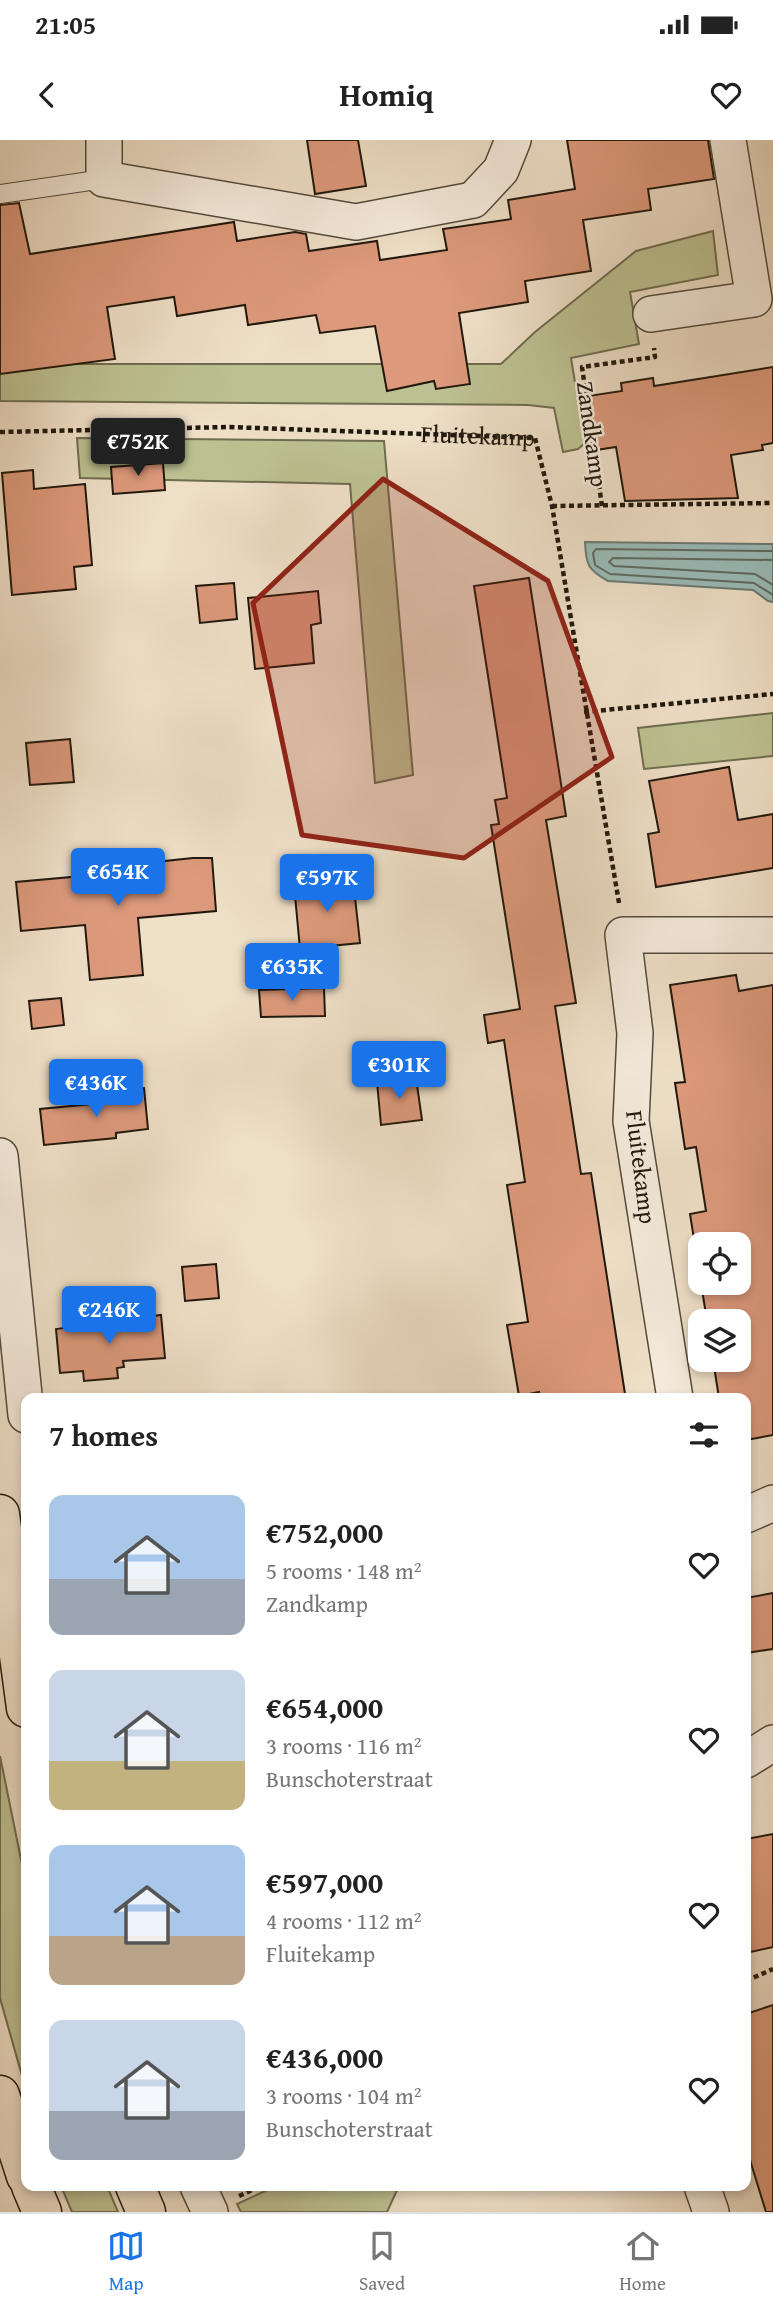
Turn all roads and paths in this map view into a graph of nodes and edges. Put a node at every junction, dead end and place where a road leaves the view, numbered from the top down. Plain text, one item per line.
1 (104, 140) edge
2 (513, 140) edge
3 (728, 140) edge
4 (104, 179) junction
5 (0, 194) edge
6 (651, 314) joint
7 (0, 432) edge
8 (773, 502) edge
9 (552, 506) junction
10 (602, 506) junction
11 (773, 694) edge
12 (584, 712) junction
13 (773, 934) edge
14 (624, 935) junction
15 (0, 1156) edge
16 (24, 1393) edge
17 (674, 1393) edge
18 (773, 1503) edge
19 (751, 1513) edge
20 (0, 1514) edge
21 (21, 1671) edge
22 (773, 1743) edge
23 (751, 1757) edge
24 (773, 1969) edge
25 (751, 1979) edge
26 (0, 2095) edge
27 (21, 2160) edge
28 (33, 2191) edge
29 (137, 2191) edge
30 (200, 2191) edge
31 (704, 2191) edge
32 (42, 2212) edge
33 (146, 2212) edge
34 (210, 2212) edge
35 (711, 2212) edge

1 - 4 street
2 - 4 street
3 - 6 street
4 - 5 lane
6 - 10 path, Zandkamp
7 - 9 path, Fluitekamp
8 - 10 path, Zandkamp
9 - 10 path, Zandkamp
9 - 12 path, Fluitekamp
11 - 12 path
12 - 14 path, Fluitekamp
13 - 14 street
14 - 17 street, Fluitekamp
15 - 16 street
18 - 19 street
20 - 21 main road
22 - 23 street
24 - 25 path
26 - 27 main road
28 - 32 main road
29 - 33 main road
30 - 34 street
31 - 35 street

